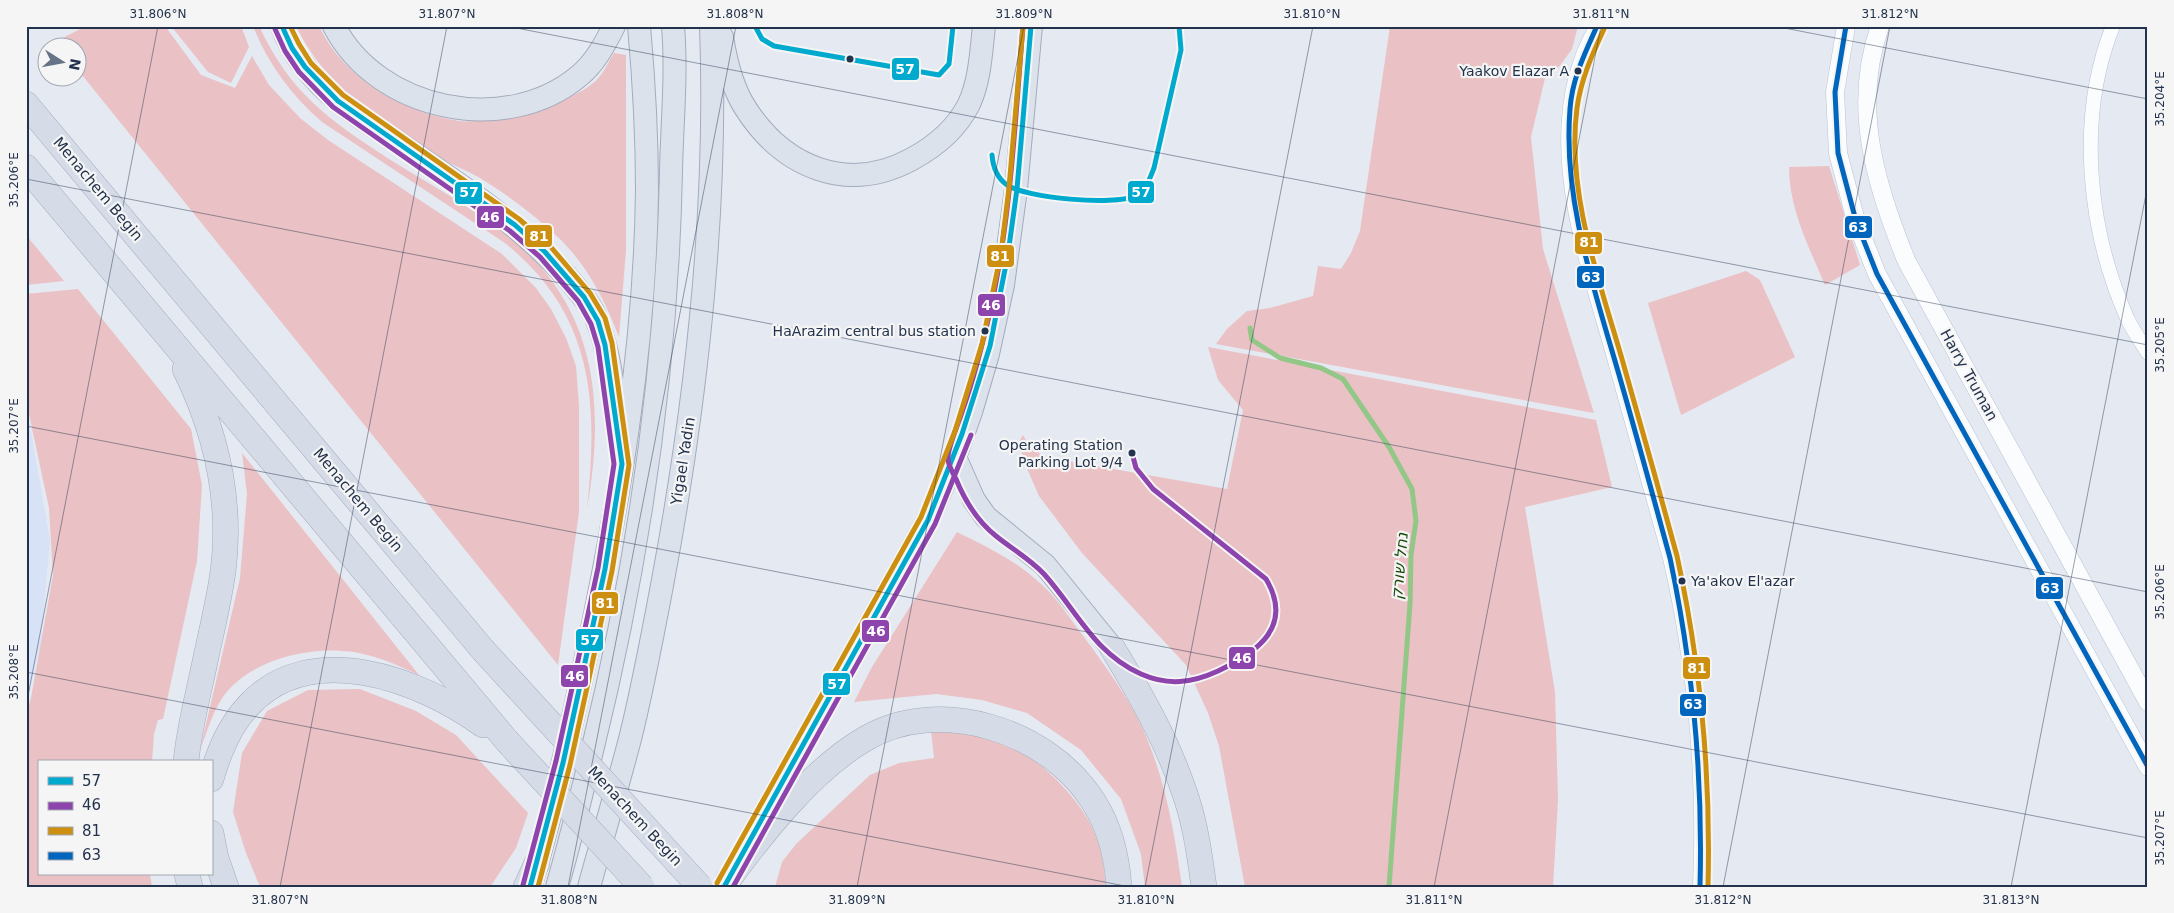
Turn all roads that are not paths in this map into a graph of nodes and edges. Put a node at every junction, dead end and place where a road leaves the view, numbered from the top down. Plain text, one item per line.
1 (282, 26) edge
2 (334, 26) edge
3 (614, 26) edge
4 (639, 26) edge
5 (673, 26) edge
6 (711, 26) edge
7 (720, 26) edge
8 (984, 26) edge
9 (1031, 26) edge
10 (1597, 26) edge
11 (1846, 26) edge
12 (1880, 26) edge
13 (2113, 26) edge
14 (26, 104) edge
15 (26, 167) edge
16 (139, 301) junction
17 (2148, 353) edge
18 (955, 457) junction
19 (622, 464) junction
20 (1113, 649) joint
21 (2148, 702) edge
22 (467, 705) junction
23 (186, 760) edge
24 (2148, 767) edge
25 (212, 776) edge
26 (212, 839) edge
27 (538, 863) junction
28 (726, 883) edge
29 (226, 887) edge
30 (526, 887) edge
31 (530, 887) edge
32 (557, 887) edge
33 (589, 887) edge
34 (642, 887) edge
35 (700, 887) edge
36 (1119, 887) edge
37 (1204, 887) edge
38 (1700, 887) edge

1 - 19 highway
2 - 3 highway
4 - 19 highway
5 - 32 highway
6 - 33 highway, Yigael Yadin
7 - 8 highway
9 - 18 highway
10 - 38 street
11 - 24 street
12 - 21 street, Harry Truman
13 - 17 street
14 - 35 highway, Menachem Begin, bridge
15 - 16 highway
16 - 22 highway
16 - 23 highway
18 - 20 highway
18 - 28 highway
19 - 27 highway
20 - 37 highway
22 - 25 highway
22 - 34 highway, bridge
26 - 29 highway
27 - 30 highway
27 - 31 highway
28 - 36 highway

